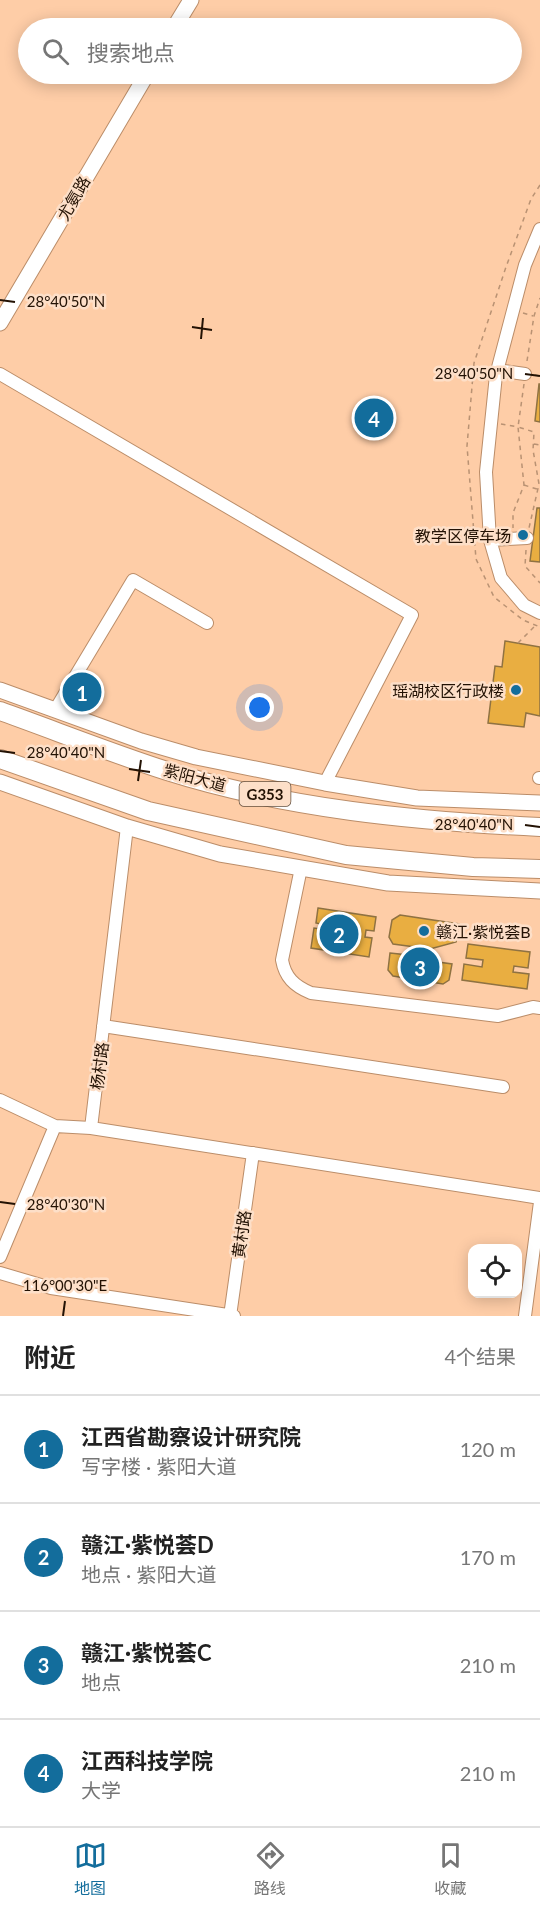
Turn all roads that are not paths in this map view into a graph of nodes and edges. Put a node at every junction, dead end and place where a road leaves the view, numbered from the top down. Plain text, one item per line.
1 (191, 0) edge
2 (180, 18) edge
3 (141, 84) edge
4 (540, 229) edge
5 (535, 253) edge
6 (0, 323) edge
7 (497, 370) junction
8 (0, 374) edge
9 (525, 374) road end
10 (527, 538) road end
11 (489, 540) junction
12 (540, 614) edge
13 (207, 623) dead end
14 (0, 690) edge
15 (55, 710) junction
16 (0, 711) edge
17 (0, 759) edge
18 (0, 782) edge
19 (325, 783) junction
20 (540, 803) edge
21 (127, 827) junction
22 (540, 827) edge
23 (301, 868) junction
24 (540, 869) edge
25 (540, 891) edge
26 (540, 1008) edge
27 (104, 1026) junction
28 (502, 1088) dead end
29 (0, 1100) edge
30 (55, 1126) junction
31 (91, 1128) junction
32 (253, 1153) junction
33 (540, 1200) edge
34 (0, 1257) edge
35 (0, 1273) edge
36 (231, 1316) edge
37 (525, 1316) edge

1 - 2 main road
3 - 6 main road, 尤氨路
4 - 5 street
5 - 7 street
7 - 9 street
7 - 11 street
8 - 19 street
10 - 11 street
11 - 12 street
13 - 15 street
14 - 15 main road
15 - 19 main road
16 - 22 highway, 紫阳大道 / G353
17 - 24 highway
18 - 21 main road
19 - 20 main road
21 - 23 main road
21 - 27 street, 杨村路
23 - 25 main road
23 - 26 street
27 - 28 street
27 - 31 street, 杨村路
29 - 30 street
30 - 31 street
30 - 34 street
31 - 32 street
32 - 33 street
32 - 36 street, 黄村路
33 - 37 street
35 - 36 street

